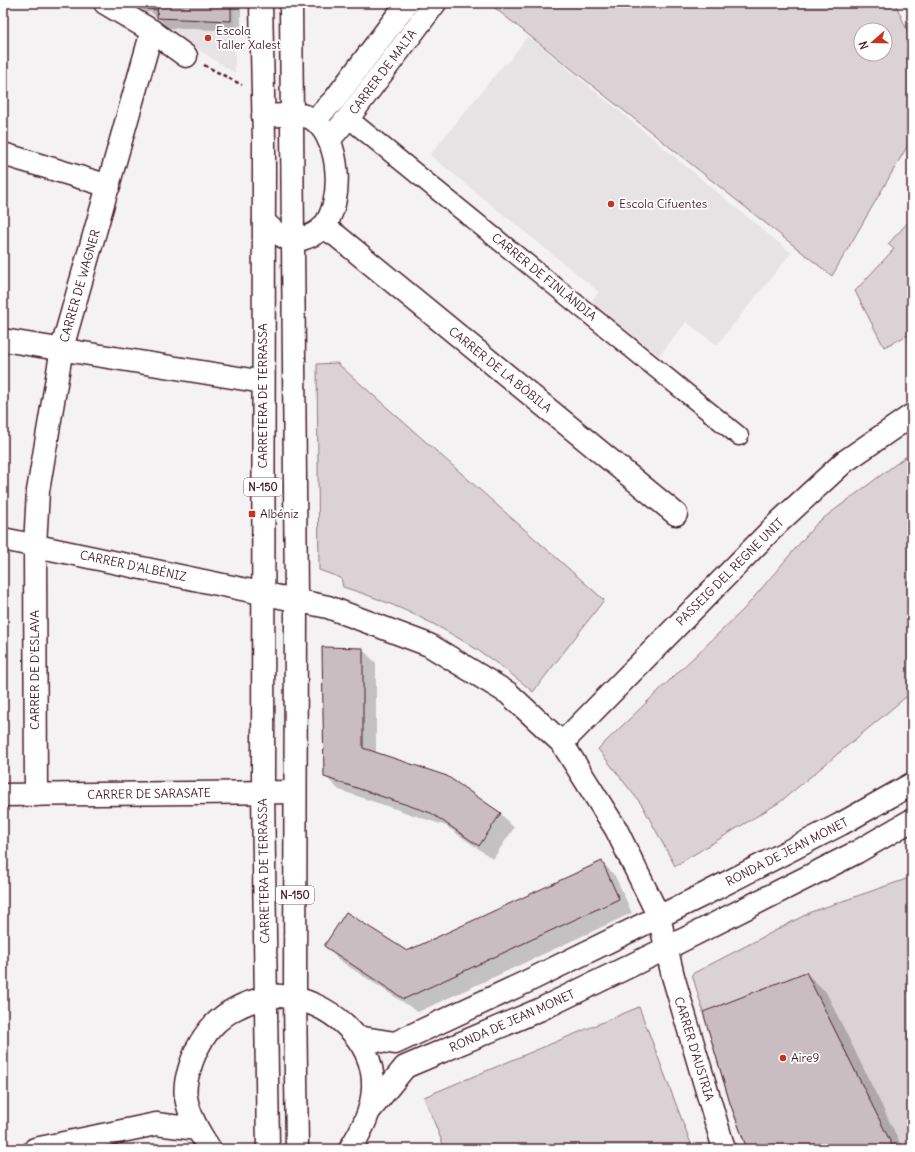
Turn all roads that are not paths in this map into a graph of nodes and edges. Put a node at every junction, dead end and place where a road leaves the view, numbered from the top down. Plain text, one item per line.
1 (105, 3) edge
2 (261, 3) edge
3 (291, 3) edge
4 (407, 3) edge
5 (435, 3) edge
6 (152, 31) junction
7 (186, 56) road end
8 (263, 116) junction
9 (292, 116) junction
10 (348, 118) junction
11 (315, 120) junction
12 (329, 140) junction
13 (3, 154) edge
14 (109, 186) junction
15 (264, 222) junction
16 (323, 227) junction
17 (293, 242) junction
18 (3, 340) edge
19 (62, 348) junction
20 (263, 382) junction
21 (912, 415) edge
22 (739, 436) dead end
23 (676, 514) dead end
24 (3, 539) edge
25 (35, 546) junction
26 (264, 593) junction
27 (296, 601) junction
28 (562, 743) junction
29 (912, 784) edge
30 (263, 792) junction
31 (295, 792) junction
32 (3, 795) edge
33 (36, 795) junction
34 (912, 820) edge
35 (659, 917) junction
36 (667, 948) junction
37 (266, 998) junction
38 (294, 998) junction
39 (357, 1037) junction
40 (186, 1096) junction
41 (370, 1110) junction
42 (156, 1124) junction
43 (197, 1129) junction
44 (35, 1149) edge
45 (210, 1149) edge
46 (268, 1149) edge
47 (297, 1149) edge
48 (350, 1149) edge
49 (724, 1149) edge

1 - 6 street
2 - 8 street, CARRETERA DE TERRASSA / N-150
3 - 9 street, N-150
4 - 11 street, CARRER DE MALTA
5 - 10 street, CARRER DE MALTA
6 - 7 street
6 - 14 street, CARRER DE WAGNER
8 - 9 street
8 - 15 street, CARRETERA DE TERRASSA / N-150
9 - 11 street
9 - 17 street, N-150
10 - 12 street, CARRER DE MALTA
10 - 22 street, CARRER DE FINLÀNDIA
11 - 12 street
12 - 16 street
13 - 14 street
14 - 19 street, CARRER DE WAGNER
15 - 17 street
15 - 20 street, CARRETERA DE TERRASSA / N-150
16 - 17 street
16 - 23 street, CARRER DE LA BÒBILA
17 - 27 street, N-150
18 - 19 street
19 - 20 street
19 - 25 street, CARRER DE WAGNER
20 - 26 street, CARRETERA DE TERRASSA / N-150
21 - 28 street, PASSEIG DEL REGNE UNIT
24 - 25 street, CARRER D'ALBÉNIZ
25 - 26 street, CARRER D'ALBÉNIZ
25 - 33 street, CARRER DE D'ESLAVA
26 - 27 street
26 - 30 street, CARRETERA DE TERRASSA / N-150
27 - 28 street
27 - 31 street, N-150
28 - 35 street
29 - 35 street, RONDA DE JEAN MONET
30 - 31 street, CARRER DE SARASATE
30 - 33 street, CARRER DE SARASATE
30 - 37 street, CARRETERA DE TERRASSA / N-150
31 - 38 street, N-150
32 - 33 street, CARRER DE SARASATE
34 - 36 street, RONDA DE JEAN MONET
35 - 36 street
35 - 39 street, RONDA DE JEAN MONET
36 - 41 street, RONDA DE JEAN MONET
36 - 49 street, CARRER D'AUSTRIA
37 - 38 street
37 - 40 street
37 - 46 street, CARRETERA DE TERRASSA / N-150
38 - 39 street
38 - 47 street, N-150
39 - 41 street
40 - 42 street
40 - 43 street
41 - 48 street
42 - 43 street
42 - 44 street
43 - 45 street

